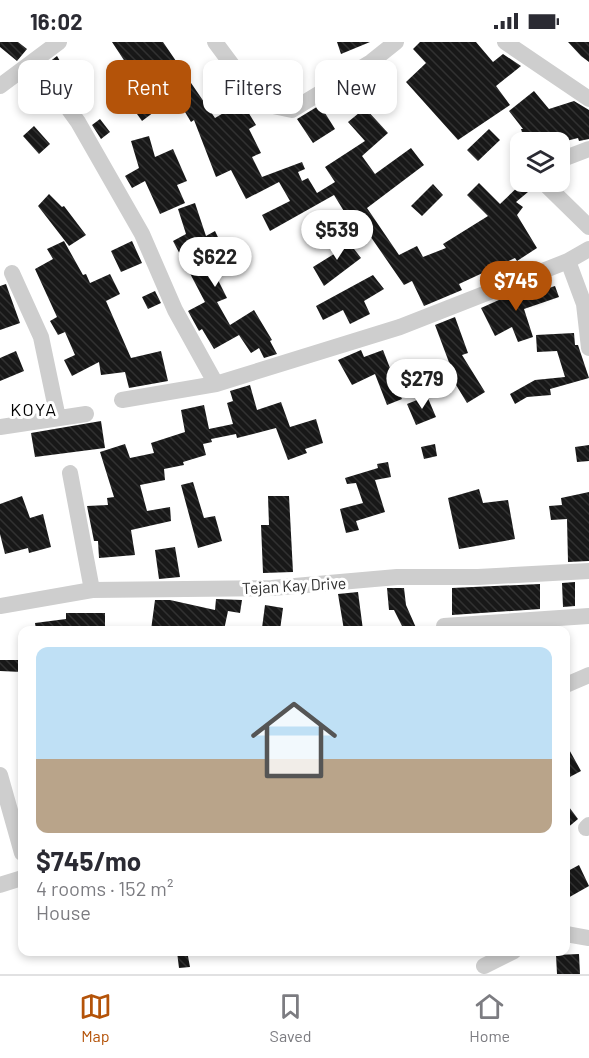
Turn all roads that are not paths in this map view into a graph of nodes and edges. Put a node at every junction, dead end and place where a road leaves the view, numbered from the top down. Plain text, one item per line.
1 (59, 42) edge
2 (215, 42) edge
3 (396, 42) edge
4 (505, 42) edge
5 (35, 60) edge
6 (18, 73) edge
7 (0, 86) edge
8 (589, 99) edge
9 (72, 114) edge
10 (589, 149) edge
11 (570, 156) edge
12 (553, 192) edge
13 (589, 227) edge
14 (589, 249) edge
15 (568, 261) junction
16 (12, 273) dead end
17 (589, 348) edge
18 (216, 384) junction
19 (122, 400) dead end
20 (86, 414) dead end
21 (58, 418) junction
22 (0, 427) edge
23 (70, 473) dead end
24 (589, 571) edge
25 (92, 590) junction
26 (0, 606) edge
27 (589, 616) edge
28 (444, 626) dead end
29 (589, 675) edge
30 (570, 684) edge
31 (0, 775) edge
32 (18, 839) edge
33 (18, 879) edge
34 (0, 885) edge
35 (570, 935) edge
36 (589, 938) edge
37 (503, 956) edge
38 (484, 966) dead end

1 - 5 street
2 - 3 street
4 - 8 street
6 - 7 street
9 - 18 street
10 - 11 street
12 - 13 street
14 - 15 street
15 - 17 street
15 - 18 street
16 - 21 street
18 - 19 street
20 - 21 street
21 - 22 street
23 - 25 street
24 - 25 street, Tejan Kay Drive
25 - 26 street, Tejan Kay Drive
27 - 28 street
29 - 30 street
31 - 32 street
33 - 34 street
35 - 36 street
37 - 38 street

